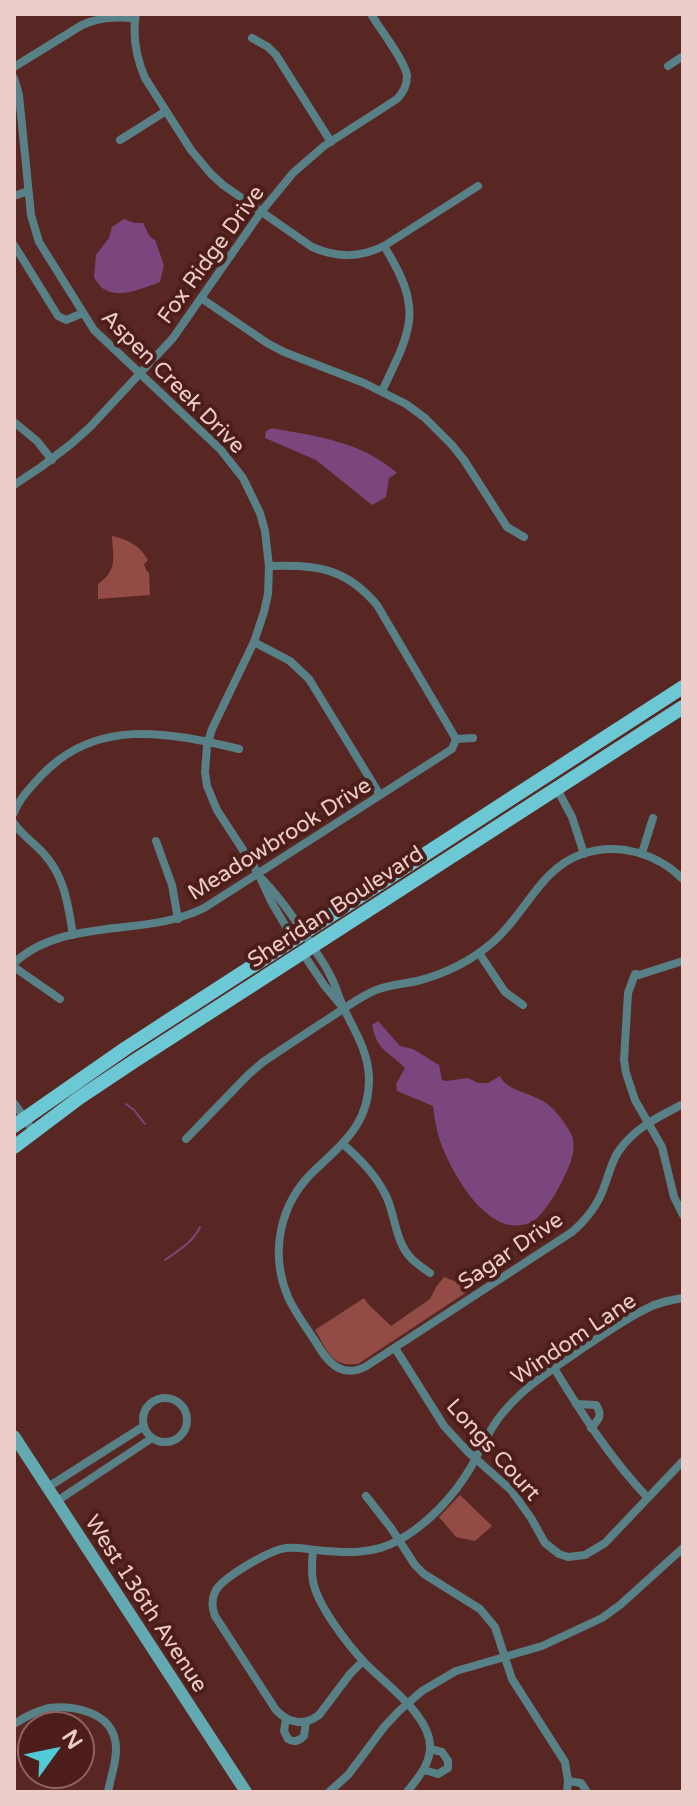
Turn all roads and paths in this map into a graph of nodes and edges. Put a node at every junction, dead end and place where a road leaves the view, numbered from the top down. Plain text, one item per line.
1 (371, 14) edge
2 (135, 16) edge
3 (252, 38) dead end
4 (683, 56) edge
5 (668, 66) dead end
6 (14, 67) edge
7 (14, 78) edge
8 (406, 84) junction
9 (417, 86) dead end
10 (166, 111) junction
11 (120, 140) dead end
12 (331, 142) junction
13 (478, 186) dead end
14 (28, 191) junction
15 (14, 196) edge
16 (261, 212) junction
17 (14, 245) edge
18 (384, 246) junction
19 (201, 298) junction
20 (83, 313) junction
21 (139, 374) junction
22 (382, 391) junction
23 (14, 422) edge
24 (52, 460) junction
25 (14, 485) edge
26 (524, 537) dead end
27 (269, 566) junction
28 (254, 642) junction
29 (683, 687) edge
30 (683, 707) edge
31 (473, 738) dead end
32 (456, 739) junction
33 (208, 742) junction
34 (239, 749) dead end
35 (557, 789) junction
36 (380, 795) junction
37 (15, 810) edge
38 (653, 818) dead end
39 (14, 823) edge
40 (156, 841) dead end
41 (642, 853) junction
42 (584, 854) junction
43 (258, 873) junction
44 (683, 879) edge
45 (178, 919) junction
46 (73, 935) junction
47 (298, 936) junction
48 (308, 950) junction
49 (479, 953) junction
50 (683, 961) edge
51 (14, 965) edge
52 (60, 999) dead end
53 (523, 1005) dead end
54 (344, 1009) junction
55 (14, 1103) edge
56 (683, 1104) edge
57 (19, 1122) edge
58 (648, 1122) junction
59 (34, 1132) junction
60 (186, 1139) dead end
61 (343, 1144) junction
62 (14, 1147) edge
63 (683, 1215) edge
64 (430, 1273) dead end
65 (683, 1298) edge
66 (395, 1348) junction
67 (554, 1368) junction
68 (345, 1371) junction
69 (344, 1382) dead end
70 (576, 1404) junction
71 (144, 1426) junction
72 (591, 1428) junction
73 (14, 1436) edge
74 (152, 1438) junction
75 (475, 1458) junction
76 (683, 1461) edge
77 (48, 1487) junction
78 (366, 1496) dead end
79 (647, 1497) junction
80 (57, 1501) junction
81 (399, 1540) junction
82 (683, 1548) edge
83 (313, 1550) junction
84 (505, 1657) junction
85 (363, 1661) junction
86 (406, 1704) junction
87 (286, 1719) junction
88 (306, 1722) junction
89 (14, 1724) edge
90 (430, 1749) junction
91 (424, 1770) junction
92 (568, 1781) junction
93 (108, 1792) edge
94 (246, 1792) edge
95 (329, 1792) edge
96 (407, 1792) edge
97 (567, 1792) edge
98 (587, 1792) edge

1 - 8 street
2 - 6 street
2 - 10 street
3 - 12 street
4 - 5 street
7 - 14 street, Aspen Creek Drive
8 - 9 street
8 - 12 street, Fox Ridge Drive
10 - 11 street
10 - 16 street
12 - 16 street, Fox Ridge Drive
13 - 18 street
14 - 15 street
14 - 20 street, Aspen Creek Drive
16 - 18 street
16 - 19 street, Fox Ridge Drive
17 - 20 street, Aspen Creek Drive
18 - 22 street
19 - 21 street, Fox Ridge Drive
19 - 22 street
20 - 21 street, Aspen Creek Drive
21 - 24 street, Fox Ridge Drive
21 - 27 street, Aspen Creek Drive
22 - 26 street
23 - 24 street
24 - 25 street, Fox Ridge Drive
27 - 28 street, Aspen Creek Drive
27 - 32 street
28 - 33 street, Aspen Creek Drive
28 - 36 street
29 - 47 main road, Sheridan Boulevard
30 - 35 main road, Sheridan Boulevard
31 - 32 street
32 - 36 street, Meadowbrook Drive
33 - 34 street
33 - 37 street
33 - 43 street, Aspen Creek Drive
35 - 42 street
35 - 48 main road, Sheridan Boulevard
36 - 43 street, Meadowbrook Drive
38 - 41 street
39 - 46 street
40 - 45 street
41 - 42 street
41 - 44 street
42 - 49 street
43 - 45 street, Meadowbrook Drive
43 - 47 street, Aspen Creek Drive
45 - 46 street, Meadowbrook Drive
46 - 51 street, Meadowbrook Drive
47 - 48 street, Aspen Creek Drive
47 - 57 main road, Sheridan Boulevard
48 - 54 street, Aspen Creek Drive
48 - 59 main road, Sheridan Boulevard
49 - 53 street
49 - 54 street
50 - 58 street
51 - 52 street
54 - 60 street
54 - 61 street, Aspen Creek Drive
55 - 57 street
56 - 58 street, Sagar Drive
57 - 59 street
58 - 63 street
58 - 66 street, Sagar Drive
59 - 62 main road, Sheridan Boulevard
61 - 64 street
61 - 68 street, Aspen Creek Drive
65 - 67 street, Windom Lane
66 - 68 street
66 - 75 street, Longs Court
67 - 70 street
67 - 75 street, Windom Lane
68 - 69 street
70 - 72 street
70 - 72 street
71 - 74 street
71 - 74 street
71 - 77 street
72 - 79 street
73 - 77 main road, West 136th Avenue
74 - 80 street
75 - 79 street, Longs Court
75 - 81 street, Windom Lane
76 - 79 street, Longs Court
77 - 80 main road, West 136th Avenue
78 - 81 street
80 - 94 main road, West 136th Avenue
81 - 83 street, Windom Lane
81 - 84 street
82 - 84 street
83 - 85 street
83 - 87 street, Windom Lane
84 - 86 street
84 - 92 street
85 - 86 street
85 - 88 street
86 - 90 street
86 - 95 street
87 - 88 street
87 - 88 street
89 - 93 street
90 - 91 street
90 - 91 street
91 - 96 street
92 - 97 street
92 - 98 street

